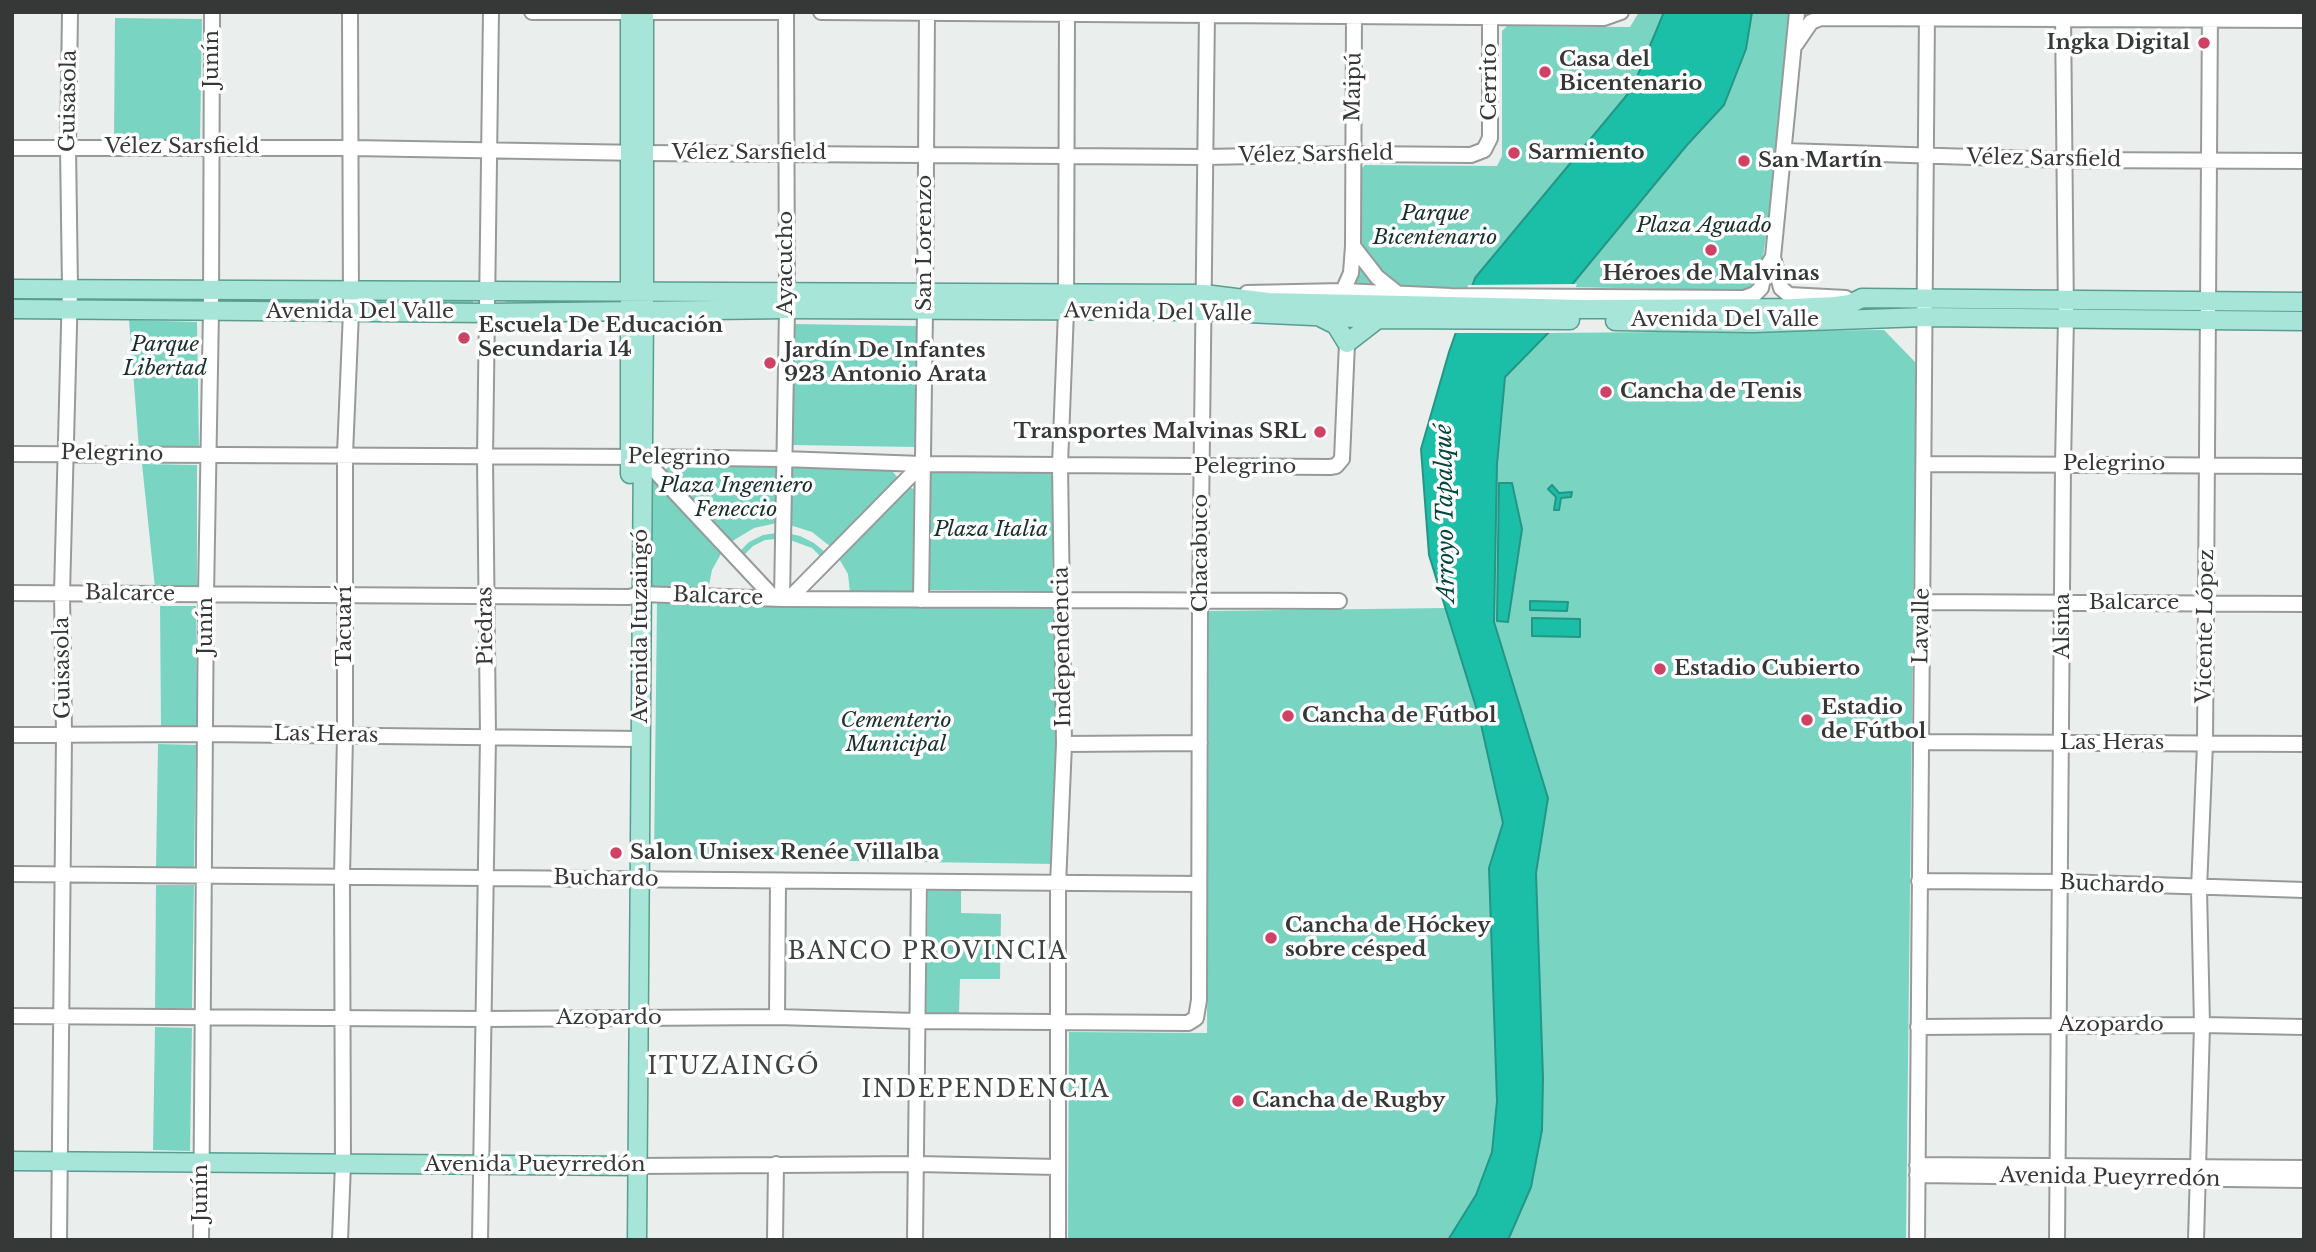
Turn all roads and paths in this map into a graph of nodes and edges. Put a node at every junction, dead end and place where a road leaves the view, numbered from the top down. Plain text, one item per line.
1 (70, 12) edge
2 (212, 12) edge
3 (350, 12) edge
4 (491, 12) edge
5 (532, 12) edge
6 (779, 12) edge
7 (786, 12) edge
8 (821, 12) edge
9 (927, 12) edge
10 (1621, 12) edge
11 (1797, 12) edge
12 (637, 13) edge
13 (1067, 13) edge
14 (1207, 13) edge
15 (1354, 14) edge
16 (1490, 14) edge
17 (1816, 15) edge
18 (1927, 15) edge
19 (2063, 16) edge
20 (2210, 17) edge
21 (2304, 20) edge
22 (1794, 48) junction
23 (212, 147) junction
24 (12, 148) edge
25 (68, 148) junction
26 (352, 148) junction
27 (1484, 149) joint
28 (488, 151) junction
29 (1785, 151) junction
30 (637, 153) junction
31 (786, 153) junction
32 (1353, 154) junction
33 (925, 155) junction
34 (1066, 155) junction
35 (1206, 157) junction
36 (1926, 157) junction
37 (2065, 160) junction
38 (2207, 160) junction
39 (2304, 161) edge
40 (1353, 246) junction
41 (1773, 257) junction
42 (70, 288) junction
43 (12, 289) edge
44 (211, 289) junction
45 (351, 289) junction
46 (488, 290) junction
47 (637, 291) junction
48 (1343, 291) junction
49 (1397, 293) junction
50 (1863, 298) junction
51 (1924, 299) junction
52 (2066, 299) junction
53 (787, 300) junction
54 (2209, 300) junction
55 (925, 301) junction
56 (1066, 302) junction
57 (2304, 302) edge
58 (1204, 303) junction
59 (1451, 307) junction
60 (12, 309) edge
61 (1583, 309) junction
62 (68, 310) junction
63 (211, 311) junction
64 (638, 311) junction
65 (351, 312) junction
66 (488, 313) junction
67 (1317, 316) junction
68 (1924, 317) junction
69 (2066, 318) junction
70 (1378, 319) junction
71 (2209, 319) junction
72 (2304, 321) edge
73 (1347, 343) junction
74 (64, 453) junction
75 (12, 454) edge
76 (345, 454) junction
77 (209, 455) junction
78 (485, 457) junction
79 (636, 457) junction
80 (783, 459) junction
81 (922, 464) junction
82 (1060, 464) junction
83 (1924, 464) junction
84 (2063, 464) junction
85 (2207, 464) junction
86 (2304, 466) edge
87 (1201, 467) junction
88 (12, 593) edge
89 (62, 593) junction
90 (206, 595) junction
91 (345, 595) junction
92 (485, 596) junction
93 (635, 596) junction
94 (782, 598) junction
95 (920, 600) junction
96 (1063, 600) junction
97 (1339, 601) dead end
98 (1200, 602) junction
99 (1922, 602) junction
100 (2063, 603) junction
101 (2206, 603) junction
102 (2304, 604) edge
103 (206, 734) junction
104 (12, 735) edge
105 (64, 735) junction
106 (345, 736) junction
107 (488, 737) junction
108 (634, 739) junction
109 (1920, 742) junction
110 (1200, 743) junction
111 (2062, 743) junction
112 (1064, 744) junction
113 (2205, 744) junction
114 (2304, 744) edge
115 (62, 873) junction
116 (12, 874) edge
117 (204, 874) junction
118 (342, 876) junction
119 (484, 878) junction
120 (633, 880) junction
121 (778, 881) junction
122 (1919, 881) junction
123 (919, 882) junction
124 (2061, 882) junction
125 (1199, 884) junction
126 (1058, 885) junction
127 (2199, 889) junction
128 (2304, 890) edge
129 (1198, 1010) joint
130 (12, 1016) edge
131 (62, 1016) junction
132 (777, 1017) junction
133 (204, 1018) junction
134 (342, 1018) junction
135 (633, 1018) junction
136 (484, 1019) junction
137 (916, 1021) junction
138 (1058, 1021) junction
139 (2202, 1025) junction
140 (2058, 1026) junction
141 (1918, 1027) junction
142 (2304, 1027) edge
143 (12, 1161) edge
144 (58, 1161) junction
145 (200, 1163) junction
146 (343, 1164) junction
147 (776, 1164) junction
148 (917, 1164) junction
149 (480, 1165) junction
150 (631, 1167) junction
151 (1057, 1167) junction
152 (2304, 1168) edge
153 (1917, 1170) junction
154 (2058, 1172) junction
155 (2198, 1173) junction
156 (2304, 1180) edge
157 (58, 1240) edge
158 (201, 1240) edge
159 (340, 1240) edge
160 (480, 1240) edge
161 (625, 1240) edge
162 (636, 1240) edge
163 (775, 1240) edge
164 (915, 1240) edge
165 (1058, 1240) edge
166 (1917, 1240) edge
167 (2057, 1240) edge
168 (2196, 1240) edge

1 - 25 street, Guisasola
2 - 23 street, Junín
3 - 26 street, Tacuarí
4 - 28 street, Piedras
5 - 12 street
6 - 12 street
7 - 31 street, Ayacucho
8 - 9 street
9 - 13 street
9 - 33 street, San Lorenzo
10 - 16 street
11 - 22 street
12 - 30 main road, Avenida Ituzaingó
13 - 14 street
13 - 34 street, Independencia
14 - 15 street
14 - 35 street, Chacabuco
15 - 16 street
15 - 32 street, Maipú
16 - 27 street, Cerrito
17 - 18 street
17 - 22 street
18 - 19 street
18 - 36 street, Lavalle
19 - 20 street
19 - 37 street, Alsina
20 - 21 street
20 - 38 street, Vicente López
22 - 29 street
23 - 25 street, Vélez Sarsfield
23 - 26 street, Vélez Sarsfield
23 - 44 street, Junín
24 - 25 street, Vélez Sarsfield
25 - 42 street, Guisasola
26 - 28 street, Vélez Sarsfield
26 - 45 street, Tacuarí
27 - 32 street, Vélez Sarsfield
28 - 30 street, Vélez Sarsfield
28 - 46 street, Piedras
29 - 36 street, Vélez Sarsfield
29 - 41 street
30 - 31 street, Vélez Sarsfield
30 - 47 main road, Avenida Ituzaingó
31 - 33 street, Vélez Sarsfield
31 - 53 street, Ayacucho
32 - 35 street, Vélez Sarsfield
32 - 40 street, Maipú
33 - 34 street, Vélez Sarsfield
33 - 55 street, San Lorenzo
34 - 35 street, Vélez Sarsfield
34 - 56 street, Independencia
35 - 58 street, Chacabuco
36 - 37 street, Vélez Sarsfield
36 - 51 street, Lavalle
37 - 38 street, Vélez Sarsfield
37 - 52 street, Alsina
38 - 39 street, Vélez Sarsfield
38 - 54 street, Vicente López
40 - 48 street, Maipú
40 - 49 street
41 - 50 street
41 - 61 street, Avenida Del Valle
42 - 43 main road, Avenida Del Valle
42 - 44 main road, Avenida Del Valle
42 - 62 street, Guisasola
44 - 45 main road, Avenida Del Valle
44 - 63 street, Junín
45 - 46 main road, Avenida Del Valle
45 - 65 street, Tacuarí
46 - 47 main road, Avenida Del Valle
46 - 66 street, Piedras
47 - 53 main road, Avenida Del Valle
47 - 64 main road, Avenida Ituzaingó
48 - 49 street, Avenida Del Valle
48 - 58 street, Avenida Del Valle
49 - 59 street, Avenida Del Valle
50 - 51 main road, Avenida Del Valle
50 - 61 main road, Avenida Del Valle
51 - 52 main road, Avenida Del Valle
51 - 68 street, Lavalle
52 - 54 main road, Avenida Del Valle
52 - 69 street, Alsina
53 - 55 main road, Avenida Del Valle
53 - 64 main road, Avenida Del Valle
53 - 80 street, Ayacucho
54 - 57 main road, Avenida Del Valle
54 - 71 street, Vicente López
55 - 56 main road, Avenida Del Valle
55 - 81 street, San Lorenzo
56 - 58 main road, Avenida Del Valle
56 - 82 street, Independencia
58 - 59 main road, Avenida Del Valle
58 - 67 main road, Avenida Del Valle
58 - 87 street, Chacabuco
59 - 61 main road, Avenida Del Valle
59 - 70 main road, Avenida Del Valle
60 - 62 main road, Avenida Del Valle
61 - 68 main road, Avenida Del Valle
62 - 63 main road, Avenida Del Valle
62 - 74 street, Guisasola
63 - 65 main road, Avenida Del Valle
63 - 77 street, Junín
64 - 66 main road, Avenida Del Valle
64 - 79 main road, Avenida Ituzaingó
65 - 66 main road, Avenida Del Valle
65 - 76 street, Tacuarí
66 - 78 street, Piedras
67 - 70 main road, Avenida Del Valle
67 - 73 main road
68 - 69 main road, Avenida Del Valle
68 - 83 street, Lavalle
69 - 71 main road, Avenida Del Valle
69 - 84 street, Alsina
70 - 73 main road
71 - 72 main road, Avenida Del Valle
71 - 85 street, Vicente López
73 - 87 street, Pelegrino
74 - 75 street, Pelegrino
74 - 77 street, Pelegrino
74 - 89 street, Guisasola
76 - 77 street, Pelegrino
76 - 78 street, Pelegrino
76 - 91 street, Tacuarí
77 - 90 street, Junín
78 - 79 street, Pelegrino
78 - 92 street, Piedras
79 - 80 street, Pelegrino
79 - 93 main road, Avenida Ituzaingó
79 - 94 street
80 - 81 street, Pelegrino
80 - 94 street, Ayacucho
81 - 82 street, Pelegrino
81 - 94 street
81 - 95 street, San Lorenzo
82 - 87 street, Pelegrino
82 - 96 street, Independencia
83 - 84 street, Pelegrino
83 - 99 street, Lavalle
84 - 85 street, Pelegrino
84 - 100 street, Alsina
85 - 86 street, Pelegrino
85 - 101 street, Vicente López
87 - 98 street, Chacabuco
88 - 89 street, Balcarce
89 - 90 street, Balcarce
89 - 105 street, Guisasola
90 - 91 street, Balcarce
90 - 103 street, Junín
91 - 92 street, Balcarce
91 - 106 street, Tacuarí
92 - 93 street, Balcarce
92 - 107 street, Piedras
93 - 94 street, Balcarce
93 - 108 main road, Avenida Ituzaingó
94 - 95 street, Balcarce
95 - 96 street, Balcarce
96 - 98 street, Balcarce
96 - 112 street, Independencia
97 - 98 street, Balcarce
98 - 110 street, Chacabuco
99 - 100 street, Balcarce
99 - 109 street, Lavalle
100 - 101 street, Balcarce
100 - 111 street, Alsina
101 - 102 street, Balcarce
101 - 113 street, Vicente López
103 - 105 street, Las Heras
103 - 106 street, Las Heras
103 - 117 street, Junín
104 - 105 street, Las Heras
105 - 115 street, Guisasola
106 - 107 street, Las Heras
106 - 118 street, Tacuarí
107 - 108 street, Las Heras
107 - 119 street, Piedras
108 - 120 main road, Avenida Ituzaingó
109 - 111 street, Las Heras
109 - 122 street, Lavalle
110 - 112 street
110 - 125 street, Chacabuco
111 - 113 street, Las Heras
111 - 124 street, Alsina
112 - 126 street, Independencia
113 - 114 street, Las Heras
113 - 127 street, Vicente López
115 - 116 street, Buchardo
115 - 117 street, Buchardo
115 - 131 street, Guisasola
117 - 118 street, Buchardo
117 - 133 street, Junín
118 - 119 street, Buchardo
118 - 134 street, Tacuarí
119 - 120 street, Buchardo
119 - 136 street, Piedras
120 - 121 street, Buchardo
120 - 135 main road, Avenida Ituzaingó
121 - 123 street, Buchardo
121 - 132 street
122 - 124 street, Buchardo
122 - 141 street, Lavalle
123 - 126 street, Buchardo
123 - 137 street
124 - 127 street, Buchardo
124 - 140 street, Alsina
125 - 126 street, Buchardo
125 - 129 street, Chacabuco
126 - 138 street, Independencia
127 - 128 street, Buchardo
127 - 139 street, Vicente López
129 - 138 street, Azopardo
130 - 131 street, Azopardo
131 - 133 street, Azopardo
131 - 144 street, Guisasola
132 - 135 street, Azopardo
132 - 137 street, Azopardo
133 - 134 street, Azopardo
133 - 145 street, Junín
134 - 136 street, Azopardo
134 - 146 street, Tacuarí
135 - 136 street, Azopardo
135 - 150 main road, Avenida Ituzaingó
136 - 149 street, Piedras
137 - 138 street, Azopardo
137 - 148 street
138 - 151 street, Independencia
139 - 140 street, Azopardo
139 - 142 street, Azopardo
139 - 155 street, Vicente López
140 - 141 street, Azopardo
140 - 154 street, Alsina
141 - 153 street, Lavalle
143 - 144 main road, Avenida Pueyrredón
144 - 145 main road, Avenida Pueyrredón
144 - 157 street, Guisasola
145 - 146 main road, Avenida Pueyrredón
145 - 158 street, Junín
146 - 149 main road, Avenida Pueyrredón
146 - 159 street, Tacuarí
147 - 148 street, Avenida Pueyrredón
147 - 150 street, Avenida Pueyrredón
147 - 163 street
148 - 151 street, Avenida Pueyrredón
148 - 164 street
149 - 150 main road, Avenida Pueyrredón
149 - 160 street, Piedras
150 - 161 main road, Avenida Ituzaingó
150 - 162 main road, Avenida Ituzaingó
151 - 165 street, Independencia
152 - 155 street, Avenida Pueyrredón
153 - 154 street, Avenida Pueyrredón
153 - 166 street, Lavalle
154 - 155 street, Avenida Pueyrredón
154 - 167 street, Alsina
155 - 156 street, Avenida Pueyrredón
155 - 168 street, Vicente López

